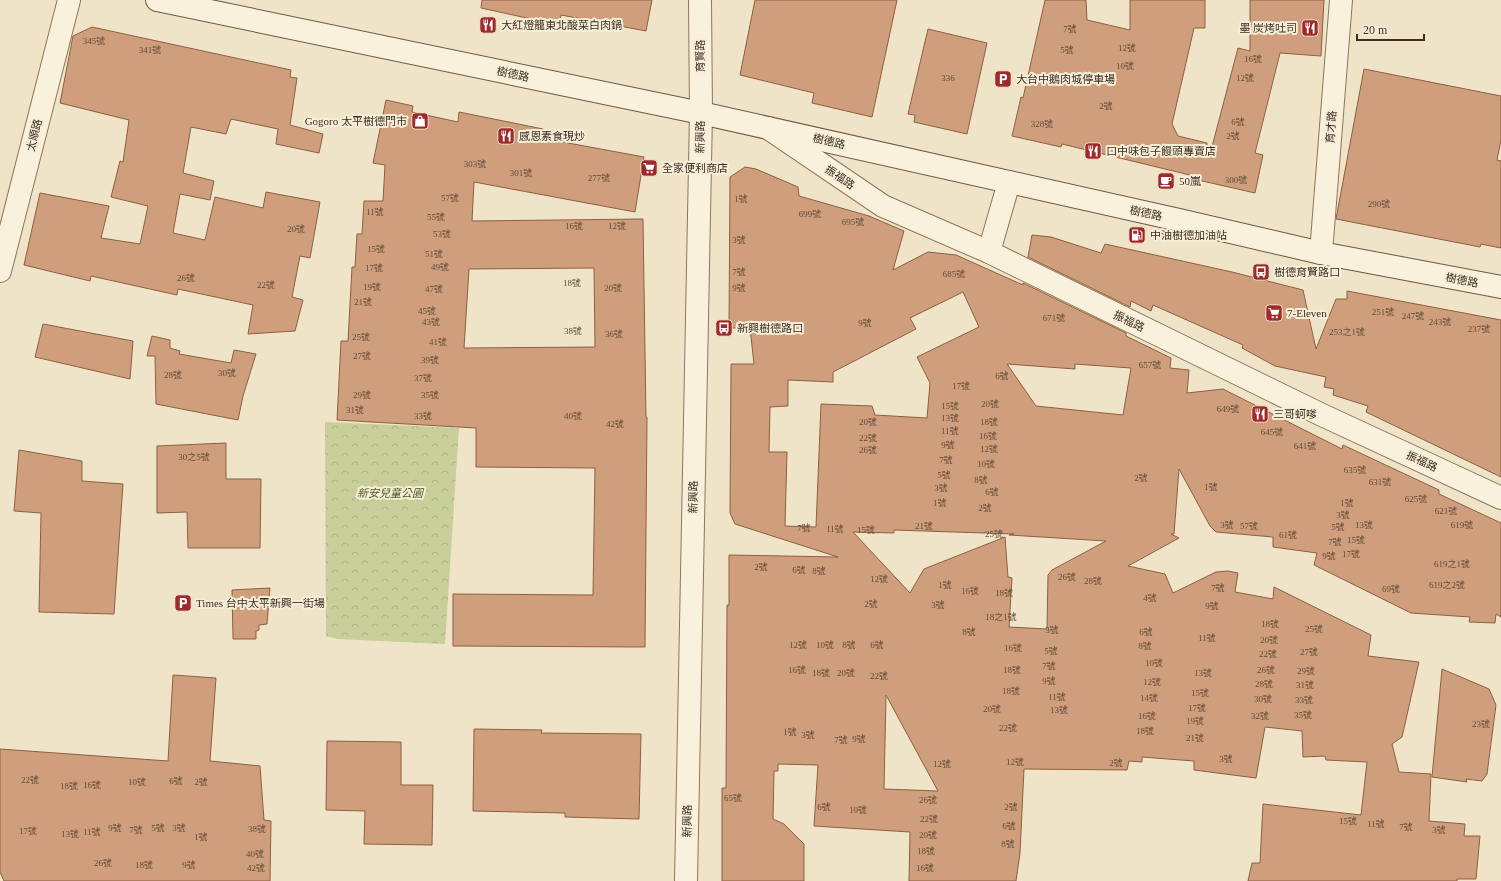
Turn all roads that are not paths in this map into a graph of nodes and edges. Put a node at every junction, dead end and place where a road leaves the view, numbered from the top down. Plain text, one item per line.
1 (68, 0) edge
2 (157, 0) edge
3 (700, 0) edge
4 (1340, 0) edge
5 (701, 113) junction
6 (768, 128) junction
7 (1009, 182) junction
8 (989, 252) junction
9 (1321, 253) junction
10 (0, 271) edge
11 (1501, 287) edge
12 (1501, 498) edge
13 (686, 881) edge

1 - 10 street, 太順路
2 - 5 street, 樹德路
3 - 5 street, 育賢路
4 - 9 street, 育才路
5 - 6 street, 樹德路
5 - 13 street, 新興路
6 - 7 street, 樹德路
6 - 8 street, 振福路
7 - 8 street
7 - 9 street, 樹德路
8 - 12 street, 振福路
9 - 11 street, 樹德路

